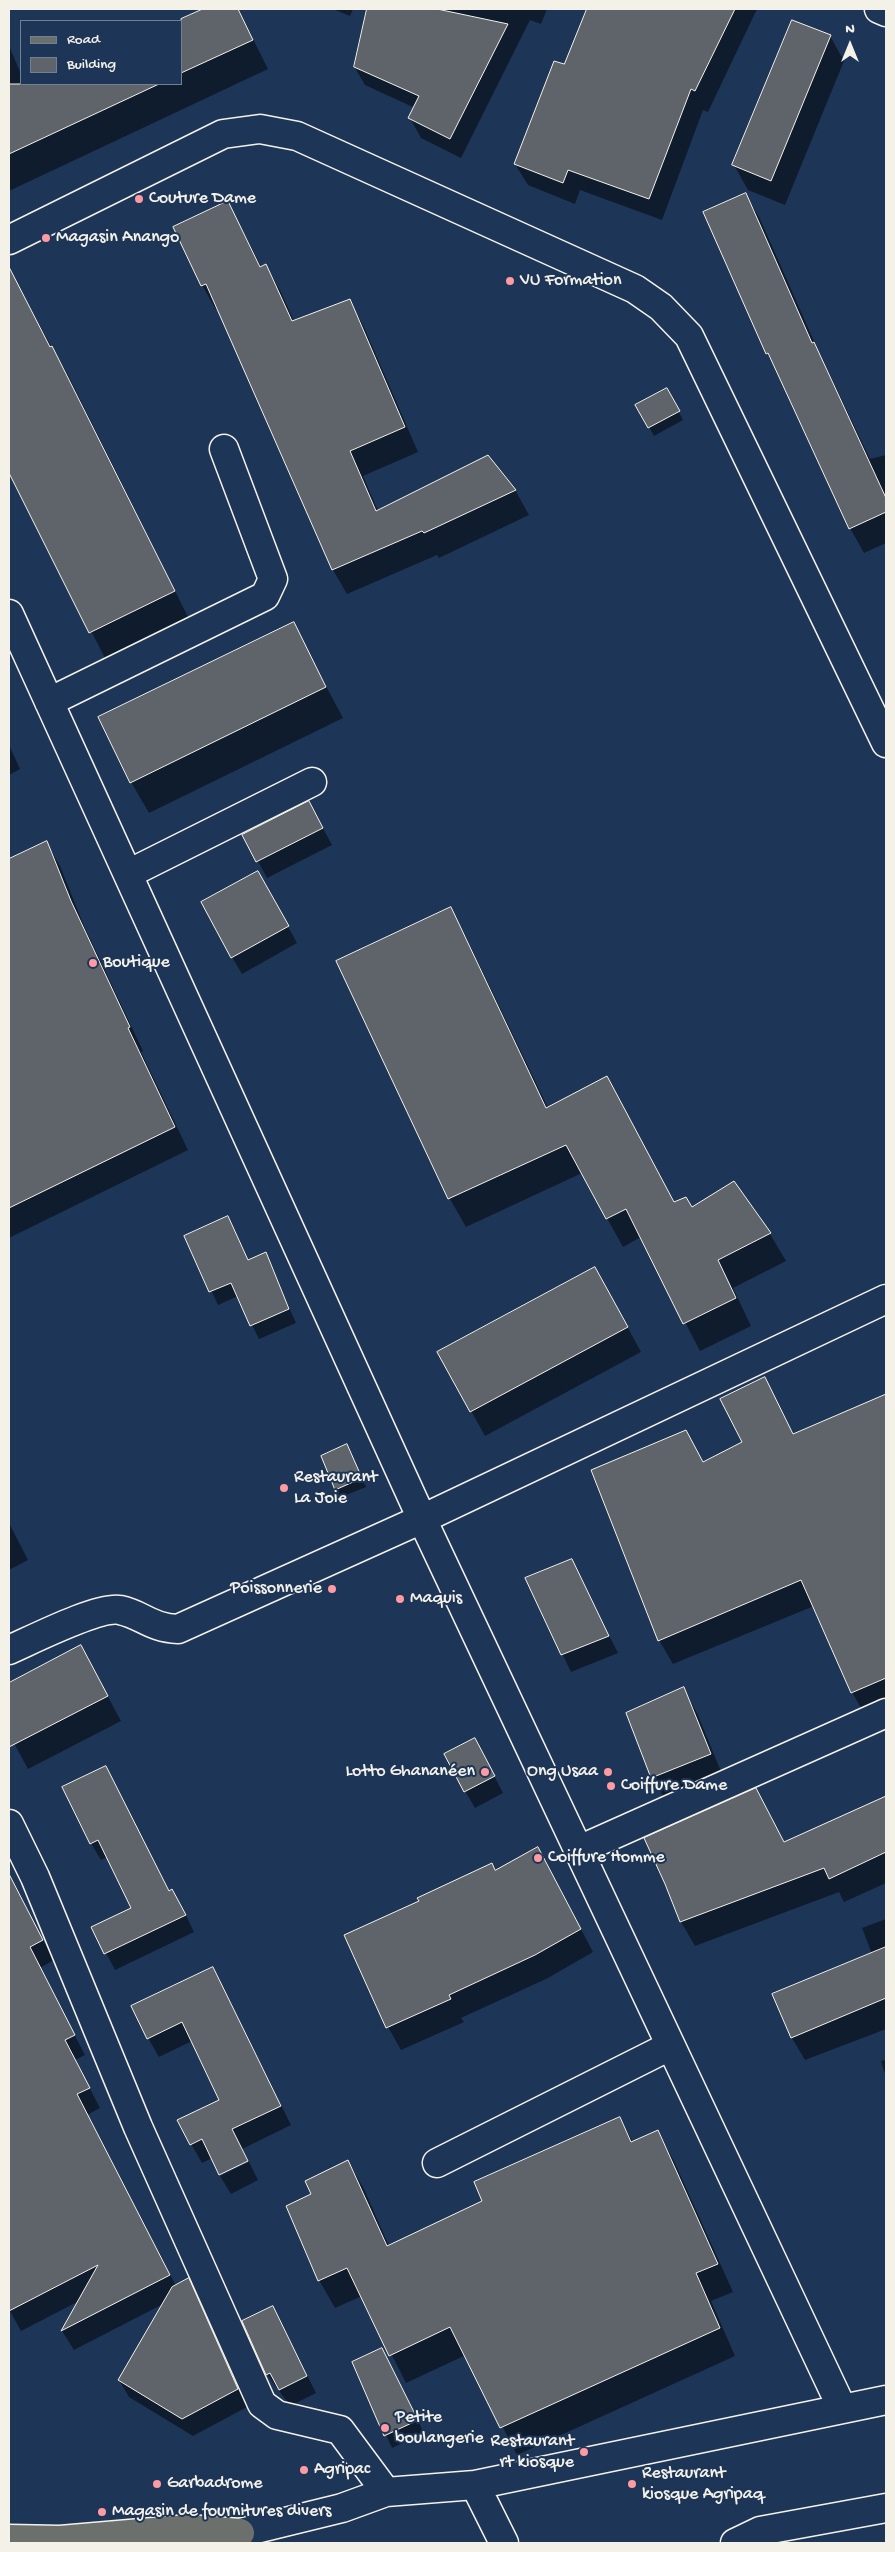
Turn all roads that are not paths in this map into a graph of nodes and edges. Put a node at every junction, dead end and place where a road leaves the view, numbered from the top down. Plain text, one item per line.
1 (879, 9) edge
2 (886, 12) edge
3 (9, 240) edge
4 (224, 449) dead end
5 (9, 614) edge
6 (49, 702) junction
7 (886, 743) edge
8 (312, 782) dead end
9 (128, 874) junction
10 (886, 1299) edge
11 (422, 1519) junction
12 (9, 1650) edge
13 (886, 1713) edge
14 (9, 1824) edge
15 (579, 1850) junction
16 (670, 2046) junction
17 (437, 2163) dead end
18 (886, 2400) edge
19 (842, 2408) junction
20 (475, 2485) junction
21 (386, 2492) junction
22 (886, 2508) edge
23 (239, 2540) edge
24 (9, 2541) edge
25 (504, 2543) edge
26 (735, 2543) edge

1 - 2 street
3 - 7 street
4 - 6 street
5 - 6 street
6 - 9 street
8 - 9 street
9 - 11 street
10 - 11 street
11 - 12 street
11 - 15 street
13 - 15 street
14 - 21 street
15 - 16 street
16 - 17 street
16 - 19 street
18 - 19 street
19 - 20 street
20 - 21 street
20 - 25 street
21 - 23 street
22 - 26 street
23 - 24 main road

